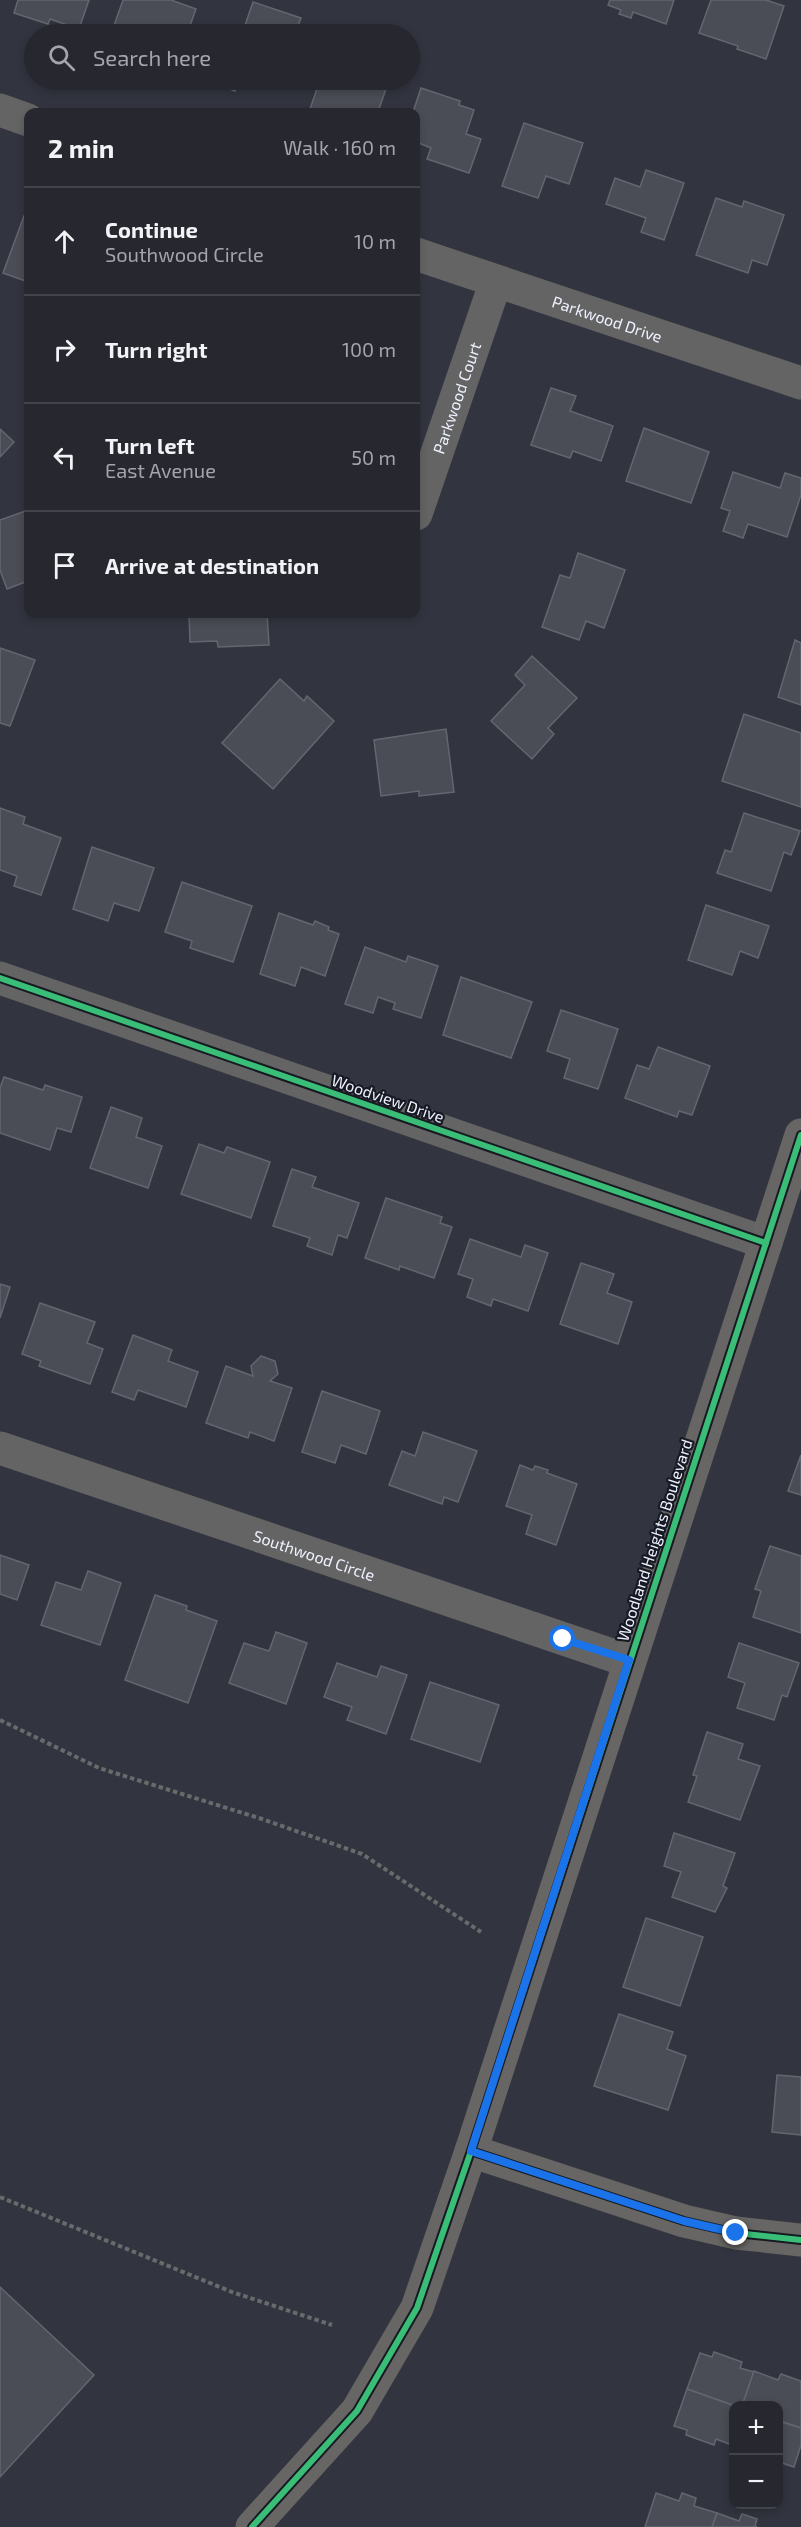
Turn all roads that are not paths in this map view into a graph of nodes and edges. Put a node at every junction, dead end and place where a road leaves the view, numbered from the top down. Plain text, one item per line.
1 (0, 110) edge
2 (24, 119) edge
3 (420, 255) edge
4 (496, 281) junction
5 (801, 383) edge
6 (420, 502) edge
7 (0, 978) edge
8 (801, 1135) edge
9 (766, 1243) junction
10 (0, 1448) edge
11 (629, 1660) junction
12 (471, 2151) junction
13 (801, 2240) edge
14 (252, 2527) edge

1 - 2 street
3 - 4 street, Parkwood Drive
4 - 5 street, Parkwood Drive
4 - 6 street, Parkwood Court
7 - 9 street, Woodview Drive
8 - 9 street, Woodland Heights Boulevard
9 - 11 street, Woodland Heights Boulevard
10 - 11 street, Southwood Circle
11 - 12 street, Woodland Heights Boulevard
12 - 13 street
12 - 14 street, Woodland Heights Boulevard

